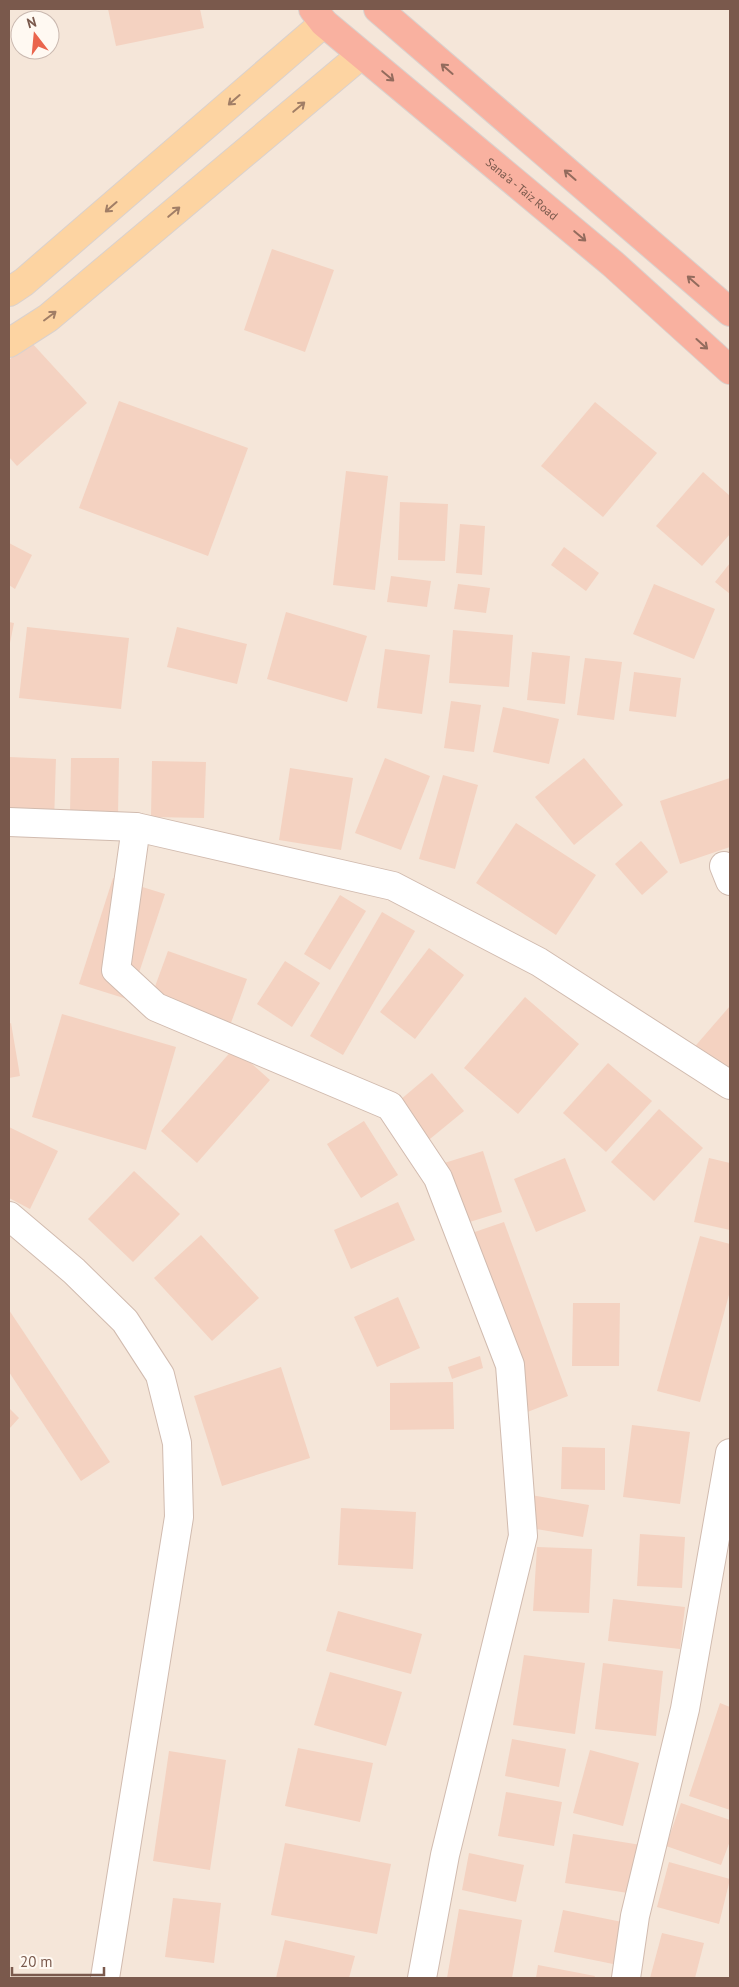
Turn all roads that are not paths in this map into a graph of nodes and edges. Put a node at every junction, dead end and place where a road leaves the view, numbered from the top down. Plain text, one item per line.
1 (378, 9) edge
2 (326, 13) edge
3 (362, 55) junction
4 (9, 292) edge
5 (730, 312) edge
6 (9, 342) edge
7 (730, 370) edge
8 (9, 822) edge
9 (136, 827) junction
10 (730, 1085) edge
11 (9, 1216) edge
12 (730, 1453) edge
13 (105, 1978) edge
14 (422, 1978) edge
15 (626, 1978) edge

5 -> 1 highway
2 - 3 highway, Sana'a - Taiz Road
2 -> 4 main road
6 -> 3 main road
3 -> 7 highway, Sana'a - Taiz Road
8 - 9 street
9 - 10 street
9 - 14 street
11 - 13 street
12 - 15 street

